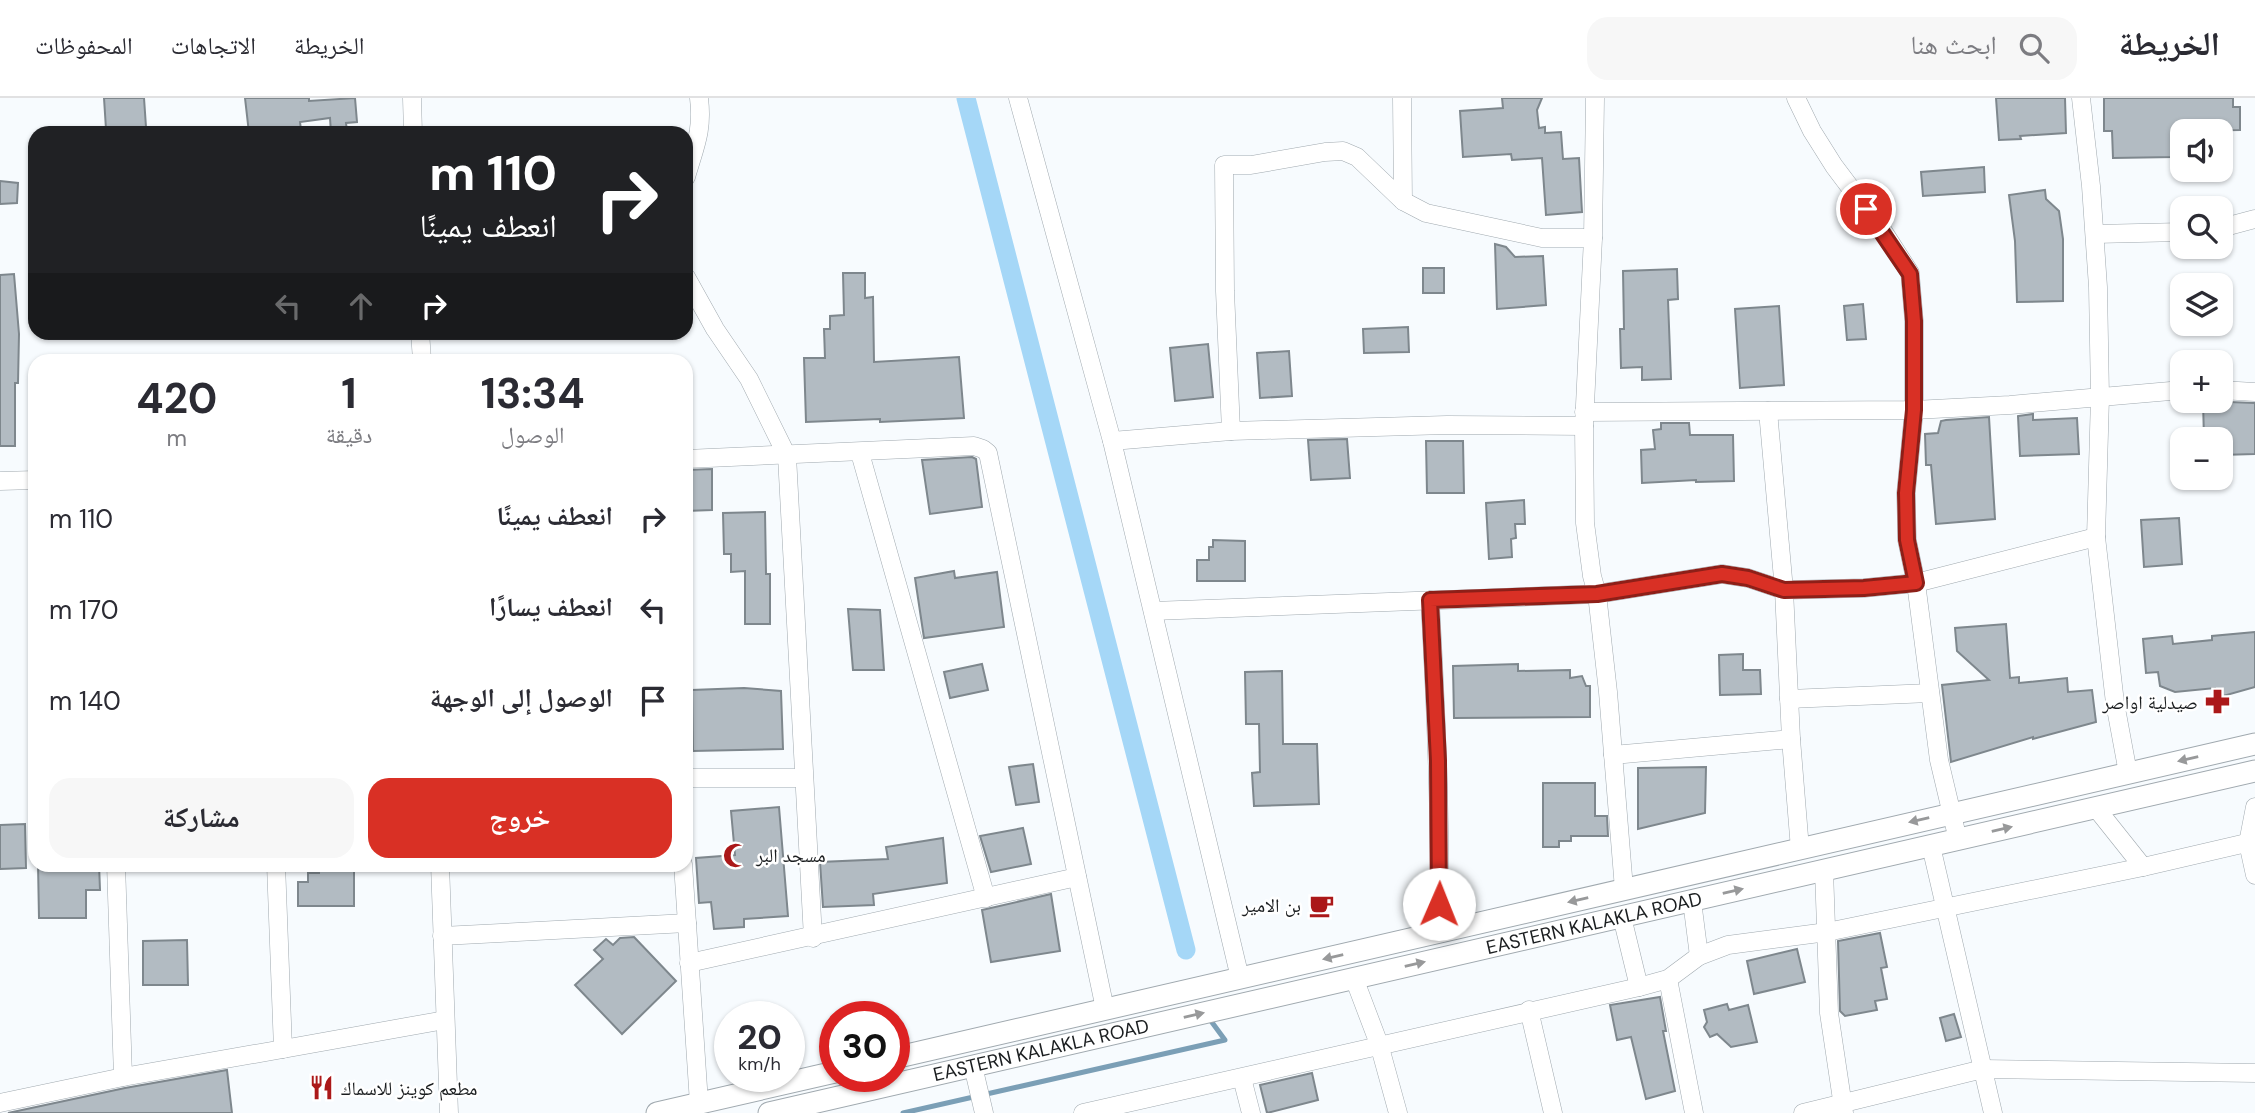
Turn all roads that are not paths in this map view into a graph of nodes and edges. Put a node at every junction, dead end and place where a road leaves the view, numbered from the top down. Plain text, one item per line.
1 (412, 98) edge
2 (699, 98) edge
3 (1018, 98) edge
4 (1402, 98) edge
5 (1595, 98) edge
6 (1796, 98) edge
7 (2081, 98) edge
8 (413, 126) edge
9 (693, 157) edge
10 (1402, 201) junction
11 (2255, 219) edge
12 (2233, 225) edge
13 (2170, 232) edge
14 (2095, 234) junction
15 (1593, 238) junction
16 (693, 290) edge
17 (2170, 391) edge
18 (2233, 391) edge
19 (2255, 392) edge
20 (2100, 397) junction
21 (1914, 410) junction
22 (1768, 411) junction
23 (1584, 419) junction
24 (1231, 431) junction
25 (1112, 441) junction
26 (860, 453) junction
27 (787, 456) junction
28 (693, 459) edge
29 (0, 481) edge
30 (28, 481) edge
31 (2096, 537) junction
32 (1916, 583) junction
33 (1784, 590) junction
34 (1597, 594) junction
35 (1430, 600) junction
36 (1153, 611) junction
37 (1930, 693) junction
38 (1789, 699) junction
39 (1791, 740) junction
40 (2255, 744) edge
41 (1613, 755) junction
42 (2255, 771) edge
43 (2128, 773) junction
44 (693, 778) edge
45 (804, 778) junction
46 (2255, 807) edge
47 (2096, 808) junction
48 (1951, 813) junction
49 (1958, 840) junction
50 (2252, 842) edge
51 (1931, 846) junction
52 (1800, 849) junction
53 (2143, 867) junction
54 (1824, 870) junction
55 (116, 872) edge
56 (276, 872) edge
57 (440, 872) edge
58 (684, 872) edge
59 (2255, 875) edge
60 (1077, 877) junction
61 (1624, 889) junction
62 (986, 898) junction
63 (1692, 901) junction
64 (1946, 907) junction
65 (1622, 917) junction
66 (687, 923) junction
67 (1439, 932) junction
68 (1826, 932) junction
69 (442, 936) junction
70 (813, 937) junction
71 (1699, 956) junction
72 (690, 963) junction
73 (1240, 978) junction
74 (1354, 978) junction
75 (1668, 979) junction
76 (1639, 987) junction
77 (1105, 1009) junction
78 (1529, 1010) junction
79 (445, 1020) junction
80 (1379, 1044) junction
81 (283, 1049) junction
82 (910, 1054) edge
83 (973, 1066) junction
84 (1983, 1069) junction
85 (2255, 1073) edge
86 (819, 1076) edge
87 (123, 1077) junction
88 (1242, 1077) junction
89 (0, 1103) edge
90 (699, 1103) junction
91 (825, 1107) edge
92 (1843, 1108) edge
93 (1103, 1111) edge
94 (449, 1113) edge
95 (657, 1113) edge
96 (769, 1113) edge
97 (984, 1113) edge
98 (1083, 1113) edge
99 (1251, 1113) edge
100 (1398, 1113) edge
101 (1553, 1113) edge
102 (1694, 1113) edge
103 (1803, 1113) edge
104 (1993, 1113) edge

1 - 8 street
2 - 9 street
3 - 25 street
4 - 10 street
5 - 15 street
6 - 21 street
7 - 14 street
10 - 15 street
10 - 24 street
11 - 12 street
13 - 14 street
14 - 20 street
15 - 23 street
16 - 27 street
17 - 20 street
18 - 19 street
20 - 21 street
20 - 31 street
21 - 22 street
21 - 32 street
22 - 23 street
22 - 33 street
23 - 24 street
23 - 34 street
24 - 25 street
25 - 36 street
26 - 27 street
26 - 60 street
26 - 62 street
27 - 28 street
27 - 45 street
29 - 30 street
31 - 32 street
31 - 43 street
32 - 33 street
32 - 37 street
33 - 34 street
33 - 38 street
34 - 35 street
34 - 41 street
35 - 36 street
35 - 67 street
36 - 73 street
37 - 38 street
37 - 48 street
38 - 39 street
39 - 41 street
39 - 52 street
40 -> 43 street, EASTERN KALAKLA ROAD
41 - 61 street
42 - 47 street, EASTERN KALAKLA ROAD
43 - 48 street, EASTERN KALAKLA ROAD
44 - 45 street
45 - 70 street
46 - 50 street
49 -> 47 street, EASTERN KALAKLA ROAD
47 - 53 street
48 - 49 street
48 -> 52 street, EASTERN KALAKLA ROAD
49 - 51 street, EASTERN KALAKLA ROAD
50 - 53 street
50 - 59 street
51 - 54 street, EASTERN KALAKLA ROAD
51 - 64 street
52 - 61 street, EASTERN KALAKLA ROAD
53 - 64 street
63 -> 54 street, EASTERN KALAKLA ROAD
54 - 68 street
55 - 87 street
56 - 81 street
57 - 69 street
58 - 66 street
60 - 62 street
60 - 77 street
61 -> 67 street, EASTERN KALAKLA ROAD
62 - 70 street
63 - 65 street, EASTERN KALAKLA ROAD
63 - 71 street
64 - 68 street
64 - 84 street
74 -> 65 street, EASTERN KALAKLA ROAD
65 - 76 street
66 - 69 street
66 - 72 street
67 -> 73 street, EASTERN KALAKLA ROAD
68 - 71 street
68 - 92 street
69 - 79 street
70 - 72 street
71 - 75 street
72 - 90 street
73 - 77 street, EASTERN KALAKLA ROAD
74 - 80 street
83 -> 74 street, EASTERN KALAKLA ROAD
75 - 76 street
75 - 102 street
76 - 78 street
77 - 82 street, EASTERN KALAKLA ROAD
78 - 80 street
78 - 101 street
79 - 81 street
79 - 94 street
80 - 88 street
80 - 100 street
81 - 87 street
83 - 91 street, EASTERN KALAKLA ROAD
83 - 97 street
84 - 85 street
84 - 92 street
84 - 104 street
86 - 90 street
87 - 89 street
88 - 93 street
88 - 99 street
90 - 95 street
91 - 96 street, EASTERN KALAKLA ROAD
92 - 103 street
93 - 98 street

